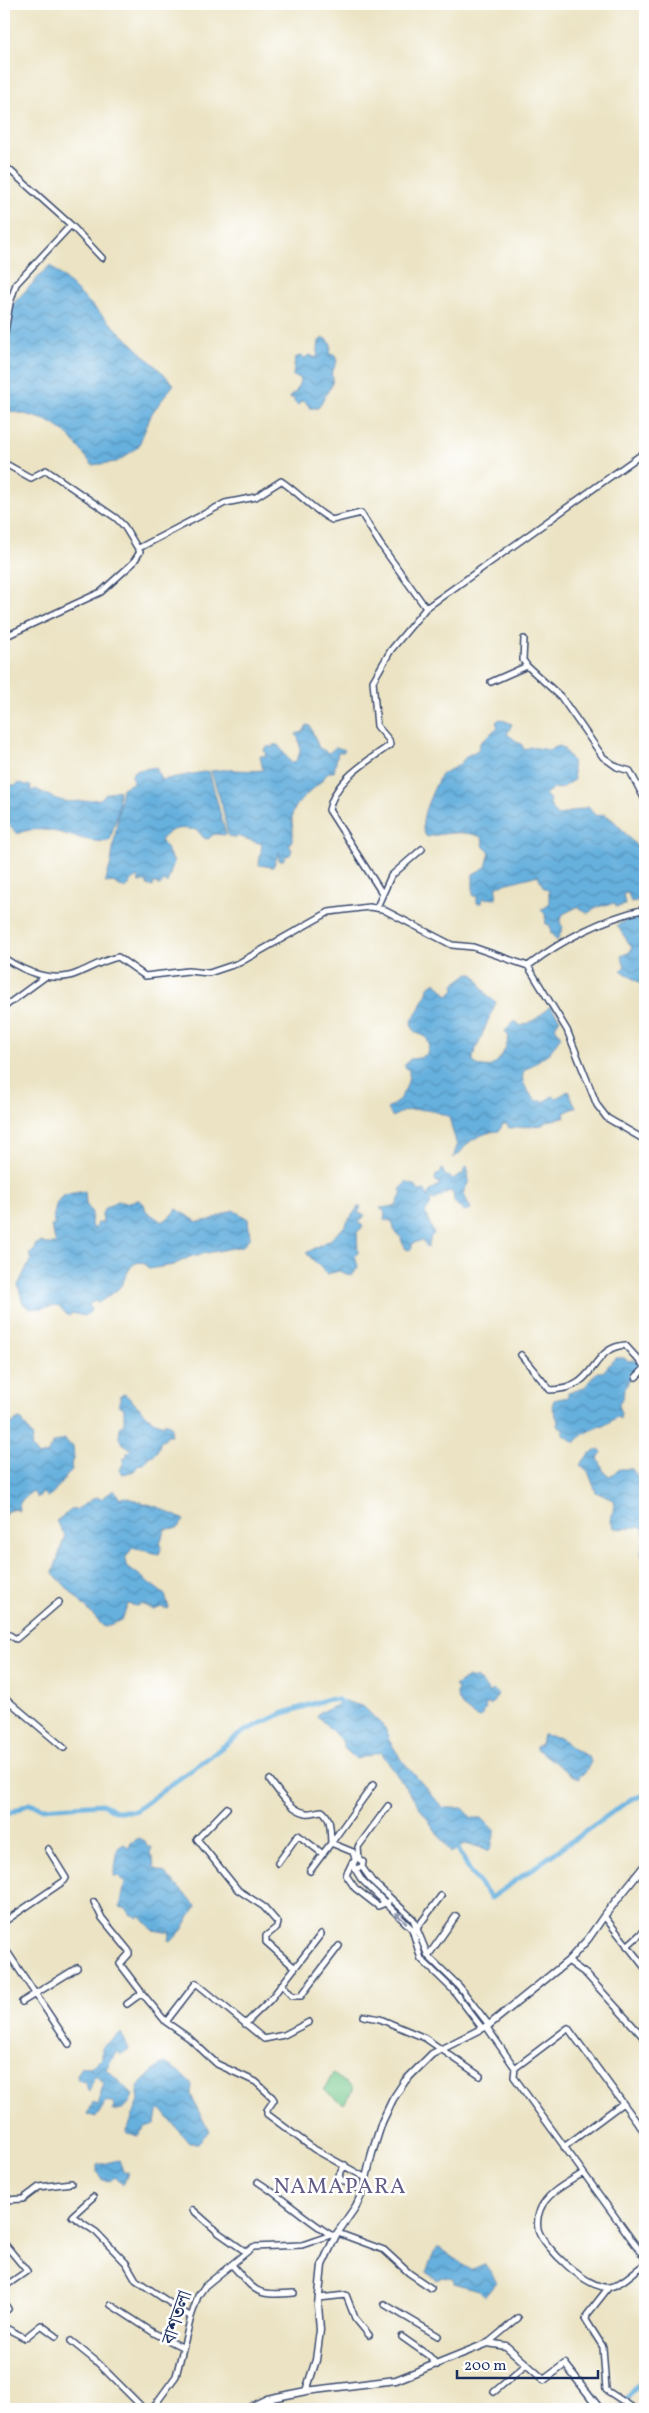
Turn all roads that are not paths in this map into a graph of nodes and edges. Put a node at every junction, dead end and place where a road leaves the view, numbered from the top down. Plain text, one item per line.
1 (4, 166) edge
2 (71, 225) junction
3 (102, 258) dead end
4 (4, 337) edge
5 (645, 452) edge
6 (4, 463) edge
7 (139, 548) junction
8 (426, 608) junction
9 (4, 637) edge
10 (524, 639) dead end
11 (526, 666) junction
12 (491, 682) dead end
13 (645, 800) edge
14 (422, 849) dead end
15 (382, 893) junction
16 (377, 907) junction
17 (645, 909) edge
18 (4, 958) edge
19 (528, 966) junction
20 (45, 976) junction
21 (4, 1008) edge
22 (645, 1140) edge
23 (521, 1355) dead end
24 (645, 1368) edge
25 (636, 1377) dead end
26 (59, 1602) dead end
27 (4, 1634) edge
28 (4, 1697) edge
29 (64, 1748) dead end
30 (270, 1780) dead end
31 (373, 1785) dead end
32 (388, 1806) dead end
33 (227, 1808) dead end
34 (331, 1843) junction
35 (48, 1849) dead end
36 (323, 1854) junction
37 (356, 1860) junction
38 (278, 1863) dead end
39 (645, 1866) edge
40 (359, 1868) junction
41 (310, 1871) dead end
42 (441, 1896) dead end
43 (388, 1901) junction
44 (94, 1902) dead end
45 (456, 1916) dead end
46 (604, 1916) junction
47 (4, 1922) edge
48 (417, 1928) junction
49 (645, 1930) edge
50 (321, 1934) dead end
51 (424, 1944) junction
52 (339, 1946) dead end
53 (627, 1946) junction
54 (4, 1947) edge
55 (417, 1947) junction
56 (428, 1956) junction
57 (568, 1961) junction
58 (645, 1966) edge
59 (78, 1968) dead end
60 (295, 1968) junction
61 (441, 1974) junction
62 (282, 1984) junction
63 (459, 1986) junction
64 (453, 1990) junction
65 (142, 1993) junction
66 (34, 1995) junction
67 (22, 2002) dead end
68 (127, 2004) dead end
69 (364, 2016) dead end
70 (166, 2022) junction
71 (309, 2022) dead end
72 (245, 2024) junction
73 (486, 2026) junction
74 (645, 2039) edge
75 (69, 2044) dead end
76 (438, 2049) junction
77 (514, 2068) junction
78 (480, 2076) dead end
79 (623, 2103) junction
80 (645, 2133) edge
81 (564, 2148) junction
82 (345, 2165) junction
83 (583, 2173) junction
84 (366, 2178) junction
85 (71, 2182) dead end
86 (258, 2182) dead end
87 (364, 2191) junction
88 (93, 2197) dead end
89 (4, 2200) edge
90 (193, 2210) dead end
91 (335, 2234) junction
92 (4, 2243) edge
93 (246, 2252) junction
94 (645, 2258) edge
95 (645, 2264) edge
96 (232, 2265) junction
97 (4, 2287) edge
98 (609, 2287) junction
99 (431, 2288) dead end
100 (294, 2293) dead end
101 (318, 2298) junction
102 (4, 2303) edge
103 (384, 2304) dead end
104 (111, 2305) dead end
105 (4, 2312) edge
106 (191, 2316) junction
107 (518, 2318) dead end
108 (4, 2327) edge
109 (56, 2336) dead end
110 (370, 2336) dead end
111 (438, 2336) dead end
112 (402, 2337) dead end
113 (71, 2341) dead end
114 (488, 2343) junction
115 (182, 2347) junction
116 (437, 2364) junction
117 (527, 2364) junction
118 (306, 2391) junction
119 (494, 2392) dead end
120 (144, 2409) edge
121 (152, 2409) edge
122 (246, 2409) edge
123 (600, 2409) edge
124 (634, 2409) edge

1 - 2 street
2 - 3 street
2 - 4 street
5 - 8 street
6 - 7 street
7 - 8 street
7 - 9 street
8 - 15 street
10 - 11 street
11 - 12 street
11 - 13 street
14 - 15 street
15 - 16 street
16 - 19 street
16 - 20 street
17 - 19 street
18 - 20 street
19 - 22 street
20 - 21 street
23 - 24 street
24 - 25 street
26 - 27 street
28 - 29 street
30 - 34 street
31 - 34 street
32 - 37 street
33 - 60 street
34 - 36 street
34 - 37 street
35 - 47 street
36 - 38 street
36 - 41 street
37 - 40 street
37 - 40 street
37 - 43 street
39 - 46 street
40 - 43 street
42 - 48 street
43 - 48 street
55 -> 43 street
44 - 65 street
45 - 56 street
46 - 53 street
46 - 57 street
48 - 51 street
49 - 53 street
50 - 60 street
51 - 55 street
51 - 56 street
52 - 62 street
53 - 58 street
54 - 66 street
55 - 61 street
56 - 61 street
57 - 73 street
57 - 74 street
59 - 66 street
60 - 62 street
61 - 63 street
61 - 64 street
62 - 72 street
63 - 64 street
63 - 73 street
64 - 73 street
65 - 68 street
65 - 70 street
66 - 67 street
66 - 75 street
69 - 76 street
70 - 72 street
70 - 82 street
71 - 72 street
73 - 76 street
73 - 77 street
76 - 78 street
76 - 84 street
77 - 79 street
77 - 81 street
79 - 80 street
79 - 81 street
81 - 83 street
82 - 84 street
82 - 87 street
83 - 94 street
83 - 98 street
84 - 87 street
85 - 89 street
86 - 91 street
87 - 91 street
88 - 106 street
90 - 93 street
91 - 93 street, বাশতলা
91 - 99 street
91 - 101 street
92 - 97 street
93 - 96 street, বাশতলা
95 - 98 street
96 - 100 street
96 - 106 street, বাশতলা
98 - 124 street
101 - 110 street
101 - 118 street
102 - 105 street
103 - 111 street
104 - 115 street
106 - 115 street, বাশতলা
107 - 114 street
108 - 109 street
112 - 116 street
113 - 120 street
114 - 116 street
114 - 117 street
115 - 121 street, বাশতলা
116 - 118 street
117 - 119 street
117 - 123 street
118 - 122 street

